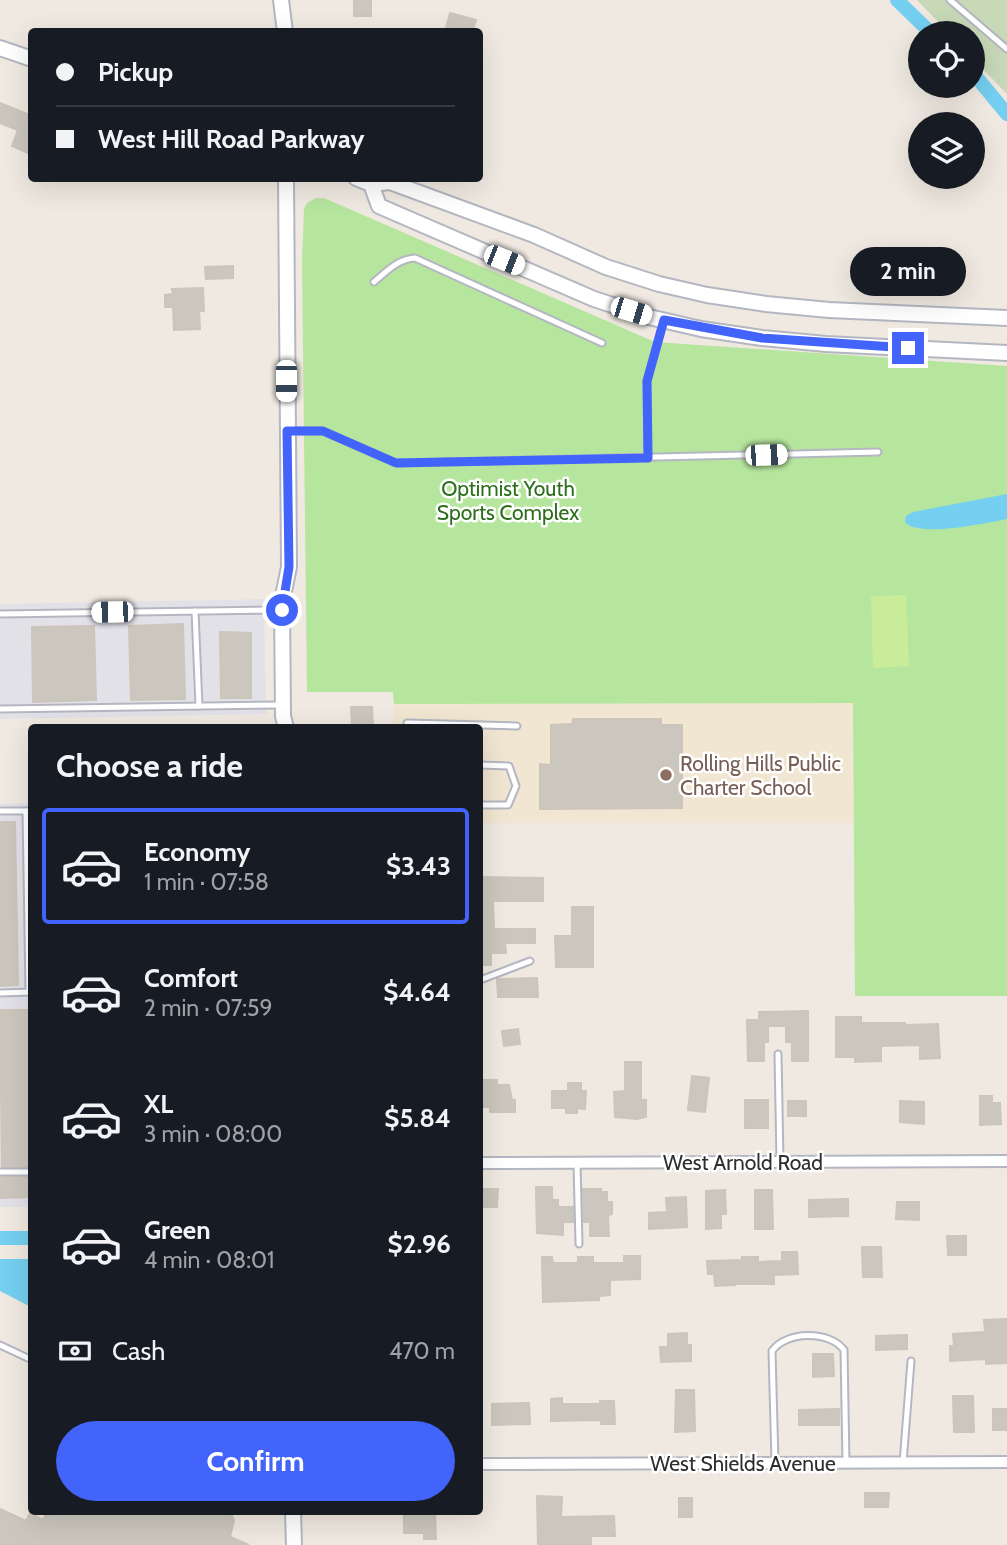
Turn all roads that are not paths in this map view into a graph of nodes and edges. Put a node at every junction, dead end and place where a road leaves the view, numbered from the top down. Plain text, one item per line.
1 (281, 0) edge
2 (950, 0) edge
3 (284, 28) edge
4 (0, 48) edge
5 (1007, 49) edge
6 (28, 58) edge
7 (286, 182) edge
8 (366, 182) edge
9 (371, 184) junction
10 (374, 282) dead end
11 (1007, 318) edge
12 (664, 320) junction
13 (602, 343) dead end
14 (1007, 353) edge
15 (287, 431) junction
16 (878, 452) dead end
17 (648, 458) junction
18 (282, 610) junction
19 (195, 611) junction
20 (0, 614) edge
21 (283, 705) junction
22 (199, 706) junction
23 (0, 709) edge
24 (285, 724) edge
25 (407, 724) edge
26 (444, 724) edge
27 (483, 725) edge
28 (517, 726) dead end
29 (483, 765) edge
30 (483, 806) edge
31 (0, 811) edge
32 (28, 811) edge
33 (530, 961) dead end
34 (483, 979) edge
35 (28, 992) edge
36 (0, 993) edge
37 (778, 1054) dead end
38 (1007, 1161) edge
39 (780, 1162) junction
40 (483, 1163) edge
41 (577, 1163) junction
42 (0, 1172) edge
43 (28, 1172) edge
44 (579, 1244) dead end
45 (0, 1345) edge
46 (28, 1358) edge
47 (911, 1361) dead end
48 (1007, 1462) edge
49 (775, 1463) junction
50 (846, 1463) junction
51 (903, 1463) junction
52 (483, 1464) edge
53 (293, 1515) edge
54 (293, 1545) edge

1 - 3 street
2 - 5 lane
4 - 6 street
7 - 15 street
8 - 9 street
9 - 11 street
9 - 12 street
10 - 13 lane
12 - 14 street
12 - 17 lane
15 - 17 lane
15 - 18 street
16 - 17 lane
18 - 19 lane
18 - 21 street
19 - 20 lane
19 - 22 lane
21 - 22 lane
21 - 24 street
22 - 23 lane
25 - 26 lane
27 - 28 lane
29 - 30 lane
31 - 32 lane
33 - 34 lane
35 - 36 lane
37 - 39 lane
38 - 39 street, West Arnold Road
39 - 41 street, West Arnold Road
40 - 41 street, West Arnold Road
41 - 44 lane
42 - 43 lane
45 - 46 lane
47 - 51 lane
48 - 51 street, West Shields Avenue
49 - 50 street, West Shields Avenue
49 - 50 lane
49 - 52 street, West Shields Avenue
50 - 51 street, West Shields Avenue
53 - 54 street

